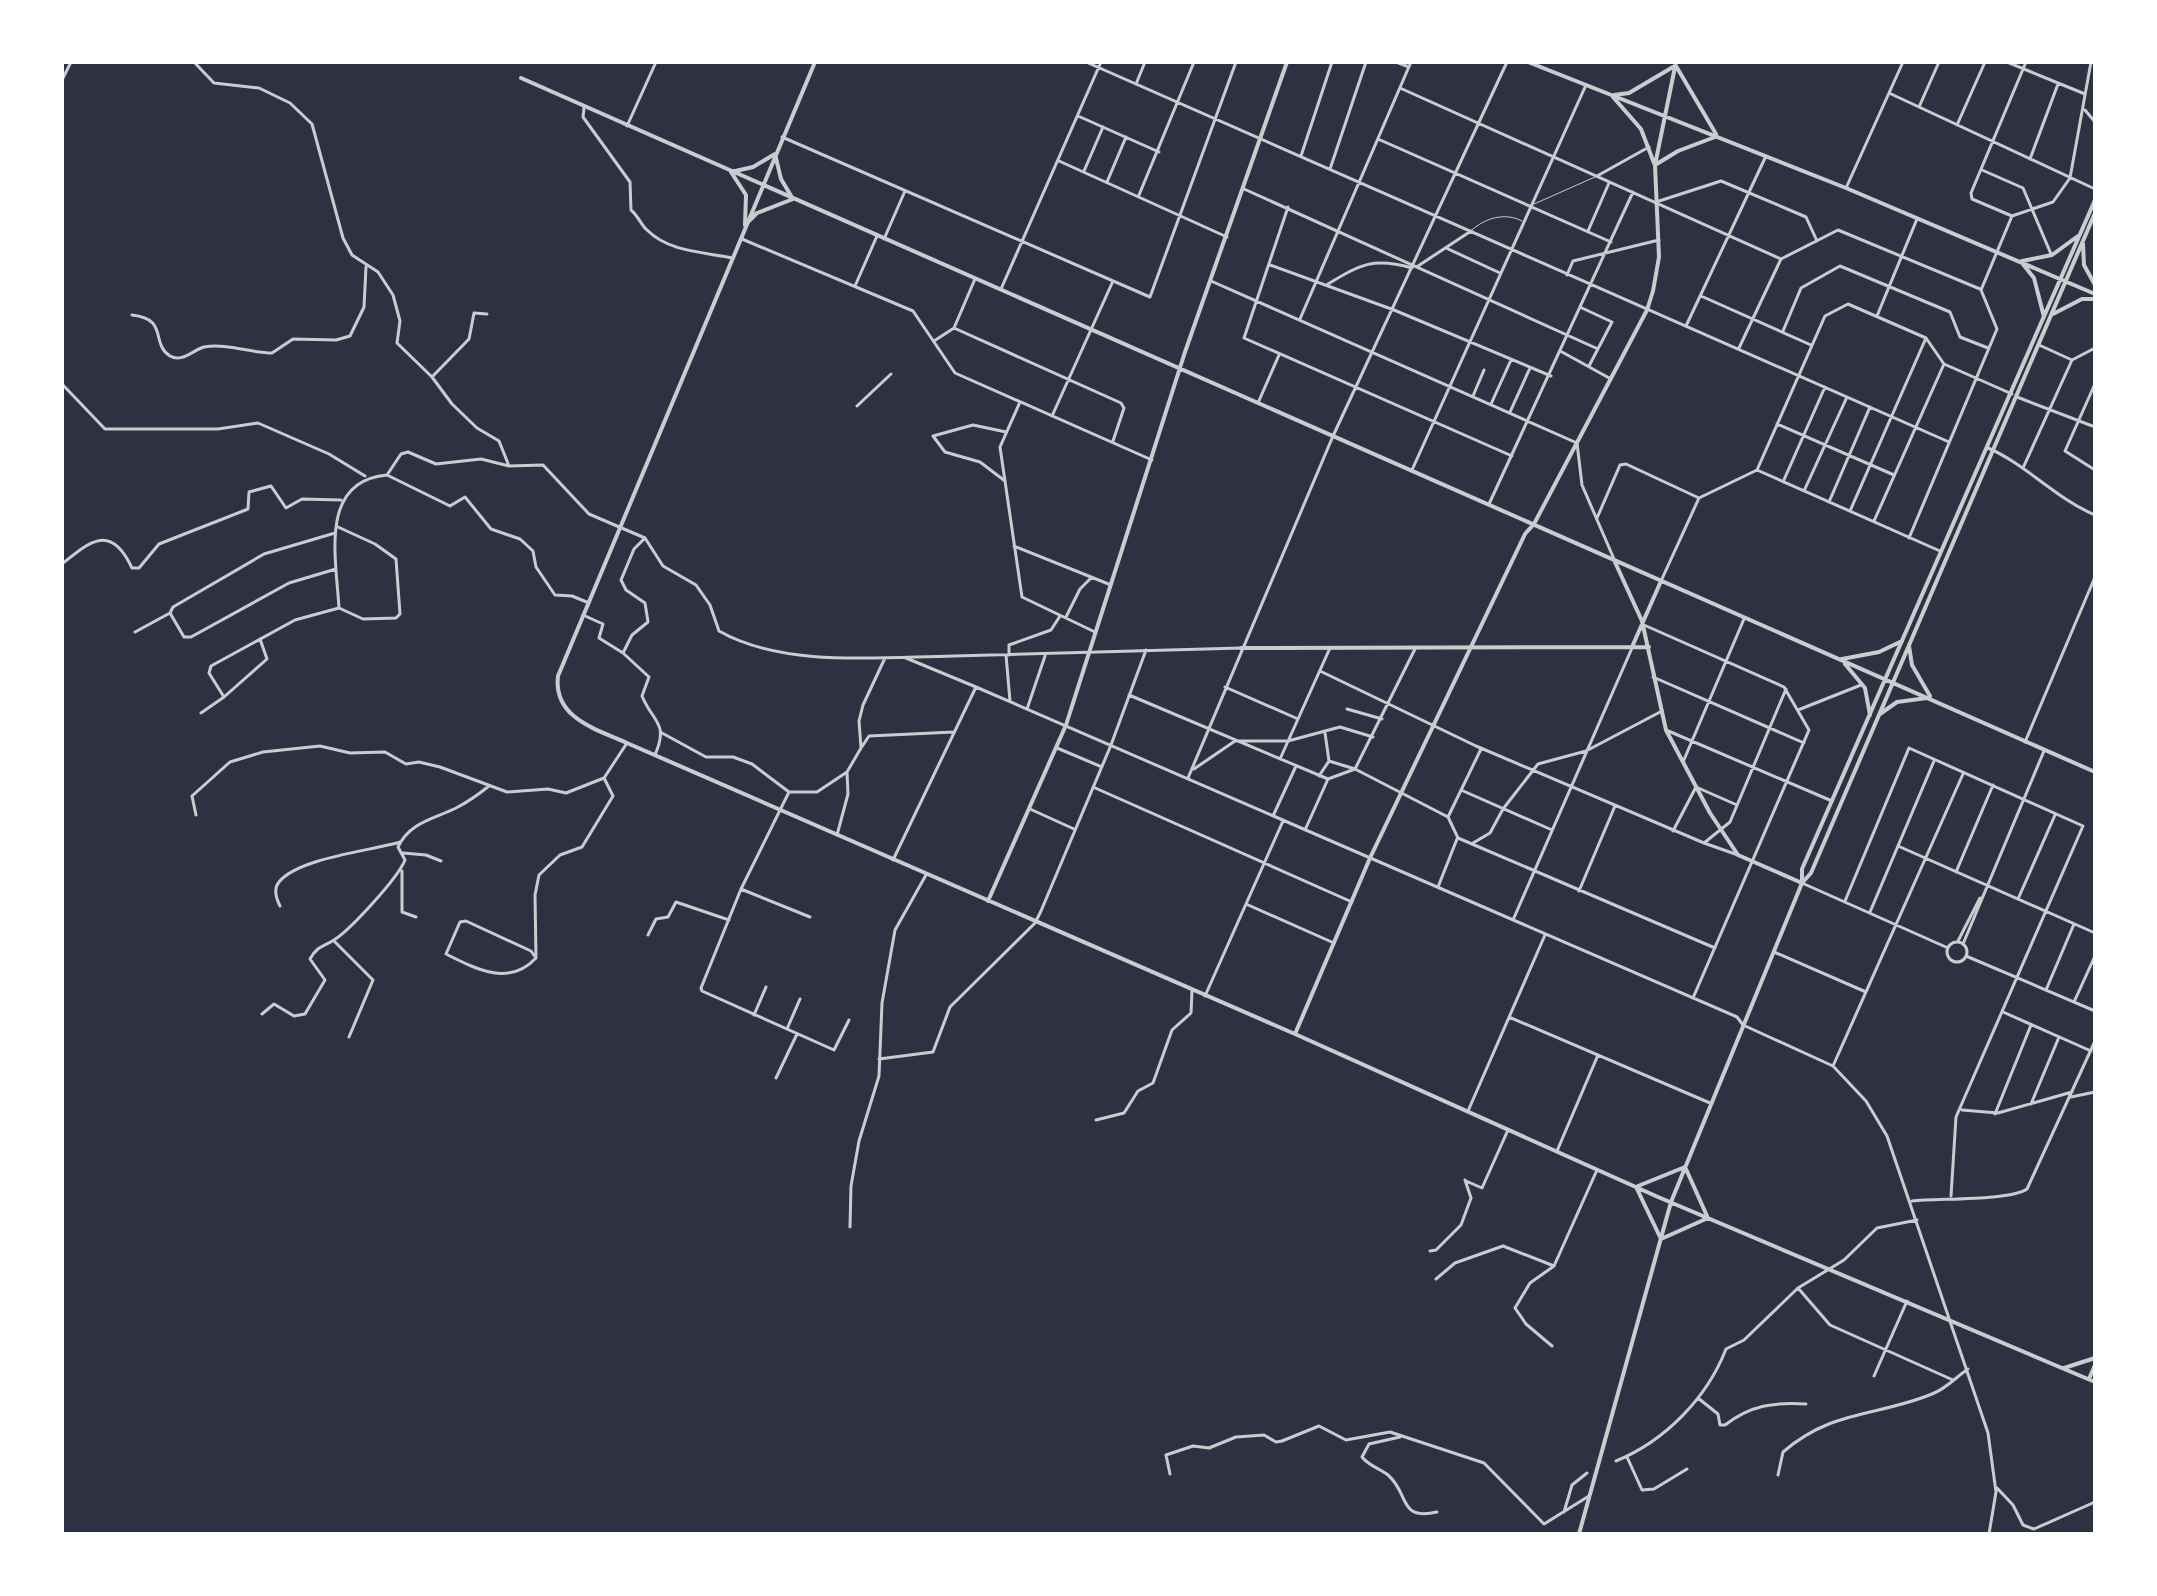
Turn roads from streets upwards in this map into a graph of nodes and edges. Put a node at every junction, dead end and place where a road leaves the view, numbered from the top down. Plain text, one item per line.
1 (63, 62) edge
2 (81, 62) edge
3 (194, 62) edge
4 (656, 62) edge
5 (815, 62) edge
6 (1086, 62) edge
7 (1101, 62) edge
8 (1145, 62) edge
9 (1194, 62) edge
10 (1236, 62) edge
11 (1287, 62) edge
12 (1332, 62) edge
13 (1366, 62) edge
14 (1396, 62) edge
15 (1507, 62) edge
16 (1528, 62) edge
17 (1903, 62) edge
18 (1939, 62) edge
19 (1985, 62) edge
20 (2007, 62) edge
21 (2026, 62) edge
22 (2091, 62) edge
23 (70, 64) junction
24 (1410, 64) edge
25 (1676, 64) edge
26 (1099, 68) junction
27 (2024, 69) junction
28 (521, 78) dead end
29 (62, 80) edge
30 (2058, 83) junction
31 (1136, 84) junction
32 (1586, 85) junction
33 (1400, 88) junction
34 (1889, 93) junction
35 (2085, 94) junction
36 (1611, 95) junction
37 (1180, 104) junction
38 (1919, 107) junction
39 (584, 108) junction
40 (2085, 110) junction
41 (1663, 115) junction
42 (1077, 116) junction
43 (1216, 120) junction
44 (2095, 122) edge
45 (1477, 123) junction
46 (1957, 125) junction
47 (627, 126) junction
48 (1103, 127) junction
49 (1717, 136) junction
50 (782, 137) junction
51 (1126, 137) junction
52 (1378, 139) junction
53 (1261, 140) junction
54 (1994, 142) junction
55 (1649, 147) junction
56 (1159, 152) junction
57 (775, 154) junction
58 (1301, 156) junction
59 (1766, 156) junction
60 (1554, 158) junction
61 (2030, 159) junction
62 (1058, 160) junction
63 (1655, 165) junction
64 (1330, 169) junction
65 (1982, 170) junction
66 (1084, 171) junction
67 (731, 172) junction
68 (1456, 172) junction
69 (1597, 176) junction
70 (2070, 178) junction
71 (1107, 182) junction
72 (1360, 182) junction
73 (1610, 182) junction
74 (762, 186) junction
75 (1846, 188) junction
76 (1244, 189) junction
77 (2095, 189) edge
78 (906, 190) junction
79 (1633, 192) junction
80 (1749, 192) junction
81 (1139, 196) junction
82 (793, 199) junction
83 (2095, 200) edge
84 (1656, 202) junction
85 (1533, 205) junction
86 (1288, 207) junction
87 (2034, 209) junction
88 (2095, 213) edge
89 (1436, 215) junction
90 (1181, 216) junction
91 (2012, 216) junction
92 (1917, 218) junction
93 (745, 225) junction
94 (1339, 229) junction
95 (1471, 231) junction
96 (1588, 231) junction
97 (2080, 235) junction
98 (877, 236) junction
99 (1729, 236) junction
100 (1227, 237) junction
101 (741, 238) junction
102 (884, 239) junction
103 (1023, 240) junction
104 (1659, 240) junction
105 (1817, 241) junction
106 (2083, 241) junction
107 (1611, 242) junction
108 (1445, 248) junction
109 (1512, 249) junction
110 (1997, 252) junction
111 (1605, 255) junction
112 (2052, 255) junction
113 (1901, 256) junction
114 (733, 258) junction
115 (1781, 259) junction
116 (2021, 261) junction
117 (1270, 265) junction
118 (1415, 266) junction
119 (366, 267) junction
120 (1500, 273) junction
121 (1567, 275) junction
122 (975, 279) junction
123 (2064, 279) junction
124 (1114, 280) junction
125 (1211, 281) junction
126 (1317, 281) junction
127 (1328, 284) junction
128 (1889, 285) junction
129 (2095, 285) edge
130 (855, 286) junction
131 (1592, 286) junction
132 (1001, 290) junction
133 (1981, 290) junction
134 (1700, 296) junction
135 (2095, 296) edge
136 (1490, 297) junction
137 (1258, 301) junction
138 (1582, 308) junction
139 (1394, 310) junction
140 (1647, 310) junction
141 (487, 314) dead end
142 (132, 315) dead end
143 (1877, 316) junction
144 (2051, 316) junction
145 (1300, 319) junction
146 (1753, 319) junction
147 (2044, 319) junction
148 (1686, 326) junction
149 (954, 328) junction
150 (1091, 330) junction
151 (1783, 331) junction
152 (62, 333) edge
153 (1570, 334) junction
154 (1926, 338) junction
155 (934, 341) junction
156 (1469, 343) junction
157 (1811, 345) junction
158 (2038, 345) junction
159 (1739, 348) junction
160 (2095, 348) edge
161 (1598, 349) junction
162 (1989, 349) junction
163 (1562, 352) junction
164 (1373, 353) junction
165 (1279, 354) junction
166 (62, 358) edge
167 (1511, 359) junction
168 (2072, 360) junction
169 (62, 364) edge
170 (1944, 364) junction
171 (1589, 366) junction
172 (1530, 367) junction
173 (1179, 369) junction
174 (1484, 370) dead end
175 (891, 374) dead end
176 (1798, 375) junction
177 (1551, 376) junction
178 (432, 377) junction
179 (1977, 378) junction
180 (1069, 379) junction
181 (1611, 379) junction
182 (62, 384) edge
183 (1450, 386) junction
184 (2094, 386) edge
185 (1825, 387) junction
186 (1356, 388) junction
187 (2014, 395) junction
188 (1473, 396) junction
189 (1847, 397) junction
190 (1020, 402) junction
191 (1258, 403) junction
192 (1491, 404) junction
193 (857, 406) dead end
194 (1870, 407) junction
195 (2049, 410) junction
196 (1510, 412) junction
197 (1052, 416) junction
198 (1892, 417) junction
199 (1529, 420) junction
200 (1434, 421) junction
201 (2076, 422) junction
202 (1776, 423) junction
203 (1916, 427) junction
204 (2095, 427) edge
205 (1007, 432) junction
206 (1803, 435) junction
207 (1333, 436) junction
208 (1113, 442) junction
209 (1949, 442) junction
210 (1577, 443) junction
211 (1825, 445) junction
212 (1990, 449) junction
213 (1849, 455) junction
214 (1512, 456) junction
215 (1152, 460) junction
216 (1871, 465) junction
217 (509, 466) junction
218 (2023, 468) junction
219 (1412, 470) junction
220 (1757, 470) junction
221 (2095, 470) edge
222 (387, 475) junction
223 (1894, 475) junction
224 (366, 477) junction
225 (1005, 481) junction
226 (1783, 482) junction
227 (1804, 491) junction
228 (1699, 498) junction
229 (341, 500) junction
230 (1829, 502) junction
231 (1489, 504) junction
232 (1850, 512) junction
233 (2095, 515) edge
234 (1597, 518) junction
235 (1873, 522) junction
236 (1534, 524) junction
237 (338, 527) junction
238 (621, 527) junction
239 (335, 533) junction
240 (645, 538) junction
241 (1909, 538) junction
242 (1013, 546) junction
243 (1943, 553) junction
244 (1614, 559) junction
245 (62, 564) edge
246 (336, 569) junction
247 (1092, 577) junction
248 (2095, 577) edge
249 (1661, 581) junction
250 (1111, 585) junction
251 (2089, 591) junction
252 (2095, 593) edge
253 (589, 603) junction
254 (339, 608) junction
255 (170, 613) junction
256 (583, 615) junction
257 (1063, 617) junction
258 (1744, 619) junction
259 (1643, 623) junction
260 (135, 632) dead end
261 (1095, 632) junction
262 (260, 639) junction
263 (1904, 640) junction
264 (1908, 645) junction
265 (1416, 647) junction
266 (1473, 647) junction
267 (1632, 647) junction
268 (1649, 647) junction
269 (1241, 648) junction
270 (1330, 648) junction
271 (1146, 650) junction
272 (623, 653) junction
273 (1046, 654) junction
274 (1089, 654) junction
275 (1008, 655) junction
276 (903, 656) junction
277 (886, 657) junction
278 (1840, 659) junction
279 (1727, 661) junction
280 (1320, 671) junction
281 (1653, 677) junction
282 (1886, 679) junction
283 (1893, 682) junction
284 (1863, 684) junction
285 (976, 687) junction
286 (1225, 687) junction
287 (1786, 689) junction
288 (1129, 695) junction
289 (224, 697) junction
290 (1932, 698) junction
291 (1010, 701) junction
292 (1709, 701) junction
293 (1390, 704) junction
294 (1027, 709) junction
295 (1347, 709) dead end
296 (1798, 710) junction
297 (1662, 711) junction
298 (201, 713) dead end
299 (1878, 715) junction
300 (1870, 716) junction
301 (1298, 719) junction
302 (1382, 719) junction
303 (1066, 725) junction
304 (1434, 727) junction
305 (1769, 728) junction
306 (1208, 730) junction
307 (1666, 730) junction
308 (954, 732) junction
309 (662, 733) junction
310 (1325, 733) junction
311 (1373, 737) junction
312 (1235, 741) junction
313 (1288, 741) junction
314 (1692, 741) junction
315 (2025, 742) junction
316 (627, 743) junction
317 (1804, 743) junction
318 (1111, 745) junction
319 (861, 748) junction
320 (1056, 748) junction
321 (1481, 749) junction
322 (1586, 751) junction
323 (2044, 751) junction
324 (655, 755) junction
325 (1280, 759) junction
326 (1935, 760) junction
327 (1329, 761) junction
328 (1683, 762) junction
329 (1296, 766) junction
330 (1102, 767) junction
331 (1753, 767) junction
332 (1355, 769) junction
333 (1532, 771) junction
334 (847, 772) junction
335 (1190, 772) junction
336 (1964, 772) junction
337 (2095, 772) edge
338 (1319, 776) junction
339 (604, 778) junction
340 (1187, 779) junction
341 (1328, 779) junction
342 (1787, 781) junction
343 (1993, 785) junction
344 (489, 786) junction
345 (1093, 787) junction
346 (1570, 787) junction
347 (1696, 787) junction
348 (1461, 790) junction
349 (789, 792) junction
350 (1402, 792) junction
351 (2023, 799) junction
352 (1832, 801) junction
353 (1737, 805) junction
354 (1615, 806) junction
355 (1028, 807) junction
356 (779, 809) junction
357 (1503, 809) junction
358 (2055, 814) junction
359 (196, 815) dead end
360 (1273, 816) junction
361 (1448, 817) junction
362 (1283, 820) junction
363 (1074, 829) junction
364 (1305, 830) junction
365 (1552, 830) junction
366 (1673, 831) junction
367 (1722, 831) junction
368 (837, 835) junction
369 (1458, 838) junction
370 (400, 842) junction
371 (1704, 843) junction
372 (1472, 844) junction
373 (1898, 846) junction
374 (403, 853) junction
375 (1738, 855) junction
376 (1370, 858) junction
377 (1928, 859) junction
378 (893, 860) junction
379 (441, 861) dead end
380 (1753, 862) junction
381 (1263, 863) junction
382 (402, 867) junction
383 (1534, 872) junction
384 (1956, 872) junction
385 (926, 875) junction
386 (1802, 883) junction
387 (1986, 885) junction
388 (1438, 887) junction
389 (741, 889) junction
390 (1579, 891) junction
391 (1982, 895) junction
392 (2018, 899) junction
393 (988, 901) junction
394 (1845, 901) junction
395 (1352, 902) junction
396 (1245, 903) junction
397 (280, 906) dead end
398 (1870, 912) junction
399 (2048, 912) junction
400 (416, 917) dead end
401 (810, 917) dead end
402 (729, 920) junction
403 (1513, 920) junction
404 (1035, 923) junction
405 (1897, 924) junction
406 (2074, 924) junction
407 (2095, 933) edge
408 (648, 935) dead end
409 (1545, 935) junction
410 (334, 941) junction
411 (1957, 942) junction
412 (1334, 943) junction
413 (1963, 944) junction
414 (1715, 948) junction
415 (1948, 948) junction
416 (1774, 952) junction
417 (1966, 956) junction
418 (2095, 956) edge
419 (536, 958) junction
420 (2018, 978) junction
421 (766, 987) dead end
422 (2046, 990) junction
423 (1192, 991) junction
424 (1866, 992) junction
425 (1205, 996) junction
426 (1693, 998) junction
427 (800, 999) dead end
428 (2074, 1002) junction
429 (2095, 1011) edge
430 (2003, 1012) junction
431 (262, 1014) dead end
432 (754, 1015) junction
433 (1509, 1017) junction
434 (849, 1020) dead end
435 (1743, 1025) junction
436 (2031, 1025) junction
437 (787, 1029) junction
438 (797, 1034) junction
439 (1295, 1034) junction
440 (349, 1037) dead end
441 (2059, 1037) junction
442 (2095, 1041) edge
443 (2091, 1051) junction
444 (1598, 1055) junction
445 (879, 1059) junction
446 (1833, 1066) junction
447 (776, 1078) dead end
448 (2095, 1092) edge
449 (2071, 1095) junction
450 (1710, 1103) junction
451 (2031, 1105) junction
452 (1962, 1110) junction
453 (1467, 1112) junction
454 (1995, 1114) junction
455 (1096, 1120) dead end
456 (1508, 1130) junction
457 (1556, 1152) junction
458 (1685, 1167) junction
459 (1597, 1170) junction
460 (1636, 1187) junction
461 (1951, 1196) junction
462 (1671, 1202) junction
463 (1911, 1202) junction
464 (1708, 1218) junction
465 (1917, 1220) junction
466 (850, 1227) dead end
467 (1661, 1239) junction
468 (1430, 1251) dead end
469 (1554, 1266) junction
470 (1830, 1267) junction
471 (1436, 1279) dead end
472 (1798, 1288) junction
473 (1907, 1301) junction
474 (1952, 1321) junction
475 (1552, 1346) dead end
476 (1885, 1350) junction
477 (2095, 1358) edge
478 (2095, 1365) edge
479 (2064, 1368) junction
480 (1968, 1369) junction
481 (1874, 1376) dead end
482 (1953, 1380) junction
483 (2092, 1380) edge
484 (1698, 1398) junction
485 (1806, 1404) dead end
486 (1404, 1436) junction
487 (1627, 1457) junction
488 (1616, 1461) dead end
489 (1687, 1469) dead end
490 (1587, 1473) dead end
491 (1170, 1474) dead end
492 (1778, 1475) dead end
493 (1996, 1487) junction
494 (1592, 1493) junction
495 (2095, 1502) edge
496 (1437, 1512) dead end
497 (1564, 1512) junction
498 (1579, 1534) edge
499 (1989, 1534) edge

1 - 23 street
2 - 23 street
3 - 119 street
4 - 47 street
5 - 50 street
6 - 26 street
7 - 26 street
8 - 31 street
9 - 37 street
10 - 43 street
11 - 53 street
12 - 58 street
13 - 64 street
14 - 24 street
15 - 45 street
16 - 32 street
17 - 34 street
18 - 38 street
19 - 46 street
20 - 27 street
21 - 27 street
22 - 35 street
23 - 29 street
24 - 33 street
25 - 36 street
25 - 41 street
25 - 49 street
26 - 31 street
26 - 42 street
27 - 30 street
27 - 54 street
28 - 39 street
30 - 35 street
30 - 61 street
31 - 37 street
32 - 36 street
32 - 60 street
33 - 45 street
33 - 52 street
34 - 38 street
34 - 75 street
35 - 40 street
36 - 41 street
36 - 55 street
37 - 43 street
37 - 56 street
38 - 46 street
39 - 47 street
39 - 114 street
40 - 44 street
40 - 70 street
41 - 49 street
41 - 63 street
42 - 48 street
42 - 62 street
43 - 53 street
43 - 90 street
45 - 60 street
45 - 68 street
46 - 54 street
47 - 67 street
48 - 51 street
48 - 66 street
49 - 59 street
49 - 63 street
50 - 57 street
50 - 78 street
51 - 56 street
51 - 71 street
52 - 68 street
52 - 72 street
53 - 58 street
53 - 76 street
54 - 61 street
54 - 65 street
55 - 63 street
55 - 69 street
56 - 81 street
57 - 67 street
57 - 74 street
57 - 82 street
58 - 64 street
59 - 75 street
59 - 80 street
60 - 69 street
60 - 85 street
61 - 70 street
62 - 66 street
62 - 103 street
63 - 84 street
64 - 72 street
65 - 87 street
65 - 91 street
66 - 71 street
67 - 74 street
67 - 93 street
68 - 85 street
68 - 89 street
69 - 73 street
70 - 77 street
70 - 87 street
71 - 81 street
72 - 89 street
72 - 94 street
73 - 79 street
73 - 96 street
74 - 82 street
74 - 93 street
75 - 92 street
76 - 86 street
76 - 100 street
78 - 102 street
78 - 103 street
79 - 84 street
79 - 107 street
80 - 84 street
80 - 99 street
80 - 105 street
81 - 90 street
82 - 93 street
82 - 98 street
83 - 97 street
84 - 99 street
84 - 104 street
85 - 96 street
85 - 109 street
86 - 94 street
86 - 117 street
87 - 91 street
87 - 112 street
88 - 106 street
89 - 95 street
89 - 118 street
90 - 100 street
90 - 124 street
91 - 110 street
92 - 110 street
92 - 113 street
93 - 101 street
94 - 118 street
94 - 126 street
95 - 108 street
95 - 109 street
96 - 107 street
97 - 112 street
97 - 123 street
98 - 102 street
98 - 130 street
99 - 115 street
99 - 134 street
100 - 125 street
101 - 114 street
101 - 130 street
102 - 122 street
103 - 124 street
103 - 132 street
104 - 111 street
104 - 140 street
105 - 113 street
105 - 115 street
106 - 123 street
106 - 129 street
107 - 111 street
108 - 118 street
108 - 120 street
109 - 120 street
109 - 121 street
110 - 116 street
110 - 133 street
111 - 121 street
111 - 131 street
112 - 116 street
113 - 128 street
113 - 133 street
114 - 238 street
115 - 146 street
116 - 123 street
116 - 147 street
117 - 126 street
117 - 137 street
118 - 127 street
118 - 136 street
118 - 139 street
119 - 142 street
119 - 178 street
120 - 136 street
121 - 131 street
122 - 132 street
122 - 149 street
123 - 135 street
123 - 144 street
123 - 147 street
124 - 150 street
125 - 137 street
125 - 173 street
126 - 127 street
126 - 145 street
127 - 139 street
128 - 143 street
128 - 151 street
128 - 162 street
130 - 155 street
131 - 138 street
131 - 140 street
132 - 150 street
133 - 162 street
134 - 146 street
134 - 148 street
135 - 144 street
136 - 153 street
136 - 156 street
137 - 145 street
137 - 165 street
138 - 153 street
138 - 161 street
139 - 156 street
139 - 164 street
140 - 148 street
140 - 181 street
141 - 178 street
143 - 154 street
143 - 157 street
144 - 158 street
145 - 164 street
146 - 151 street
146 - 159 street
147 - 187 street
148 - 159 street
149 - 155 street
149 - 180 street
150 - 173 street
150 - 180 street
151 - 157 street
152 - 166 street
153 - 161 street
153 - 163 street
154 - 170 street
154 - 198 street
155 - 190 street
156 - 167 street
156 - 183 street
157 - 176 street
158 - 168 street
158 - 187 street
159 - 176 street
160 - 168 street
161 - 171 street
162 - 179 street
163 - 171 street
163 - 177 street
164 - 183 street
164 - 186 street
165 - 186 street
165 - 191 street
166 - 169 street
167 - 172 street
167 - 192 street
168 - 195 street
170 - 179 street
170 - 203 street
171 - 181 street
172 - 177 street
172 - 196 street
173 - 191 street
173 - 215 street
174 - 188 street
175 - 193 street
176 - 185 street
176 - 202 street
177 - 199 street
178 - 217 street
179 - 187 street
179 - 209 street
180 - 197 street
180 - 208 street
181 - 210 street
182 - 224 street
183 - 188 street
183 - 200 street
184 - 201 street
185 - 189 street
185 - 206 street
186 - 200 street
186 - 207 street
187 - 195 street
187 - 212 street
188 - 192 street
189 - 194 street
189 - 211 street
190 - 197 street
190 - 205 street
191 - 207 street
192 - 196 street
194 - 198 street
194 - 213 street
195 - 201 street
195 - 218 street
196 - 199 street
197 - 208 street
198 - 203 street
198 - 216 street
199 - 210 street
199 - 214 street
200 - 214 street
200 - 219 street
201 - 204 street
201 - 221 street
202 - 206 street
202 - 220 street
203 - 209 street
203 - 223 street
205 - 225 street
205 - 225 street
206 - 211 street
206 - 226 street
207 - 219 street
207 - 269 street
208 - 215 street
209 - 241 street
210 - 234 street
210 - 236 street
211 - 213 street
211 - 227 street
212 - 218 street
212 - 243 street
212 - 264 street
213 - 216 street
213 - 230 street
214 - 231 street
215 - 250 street
216 - 223 street
216 - 232 street
217 - 222 street
217 - 238 street
218 - 233 street
219 - 231 street
220 - 226 street
220 - 228 street
222 - 224 street
222 - 253 street
223 - 235 street
224 - 229 street
225 - 242 street
226 - 227 street
227 - 230 street
228 - 234 street
228 - 249 street
229 - 237 street
229 - 245 street
230 - 232 street
231 - 236 street
232 - 235 street
234 - 244 street
235 - 241 street
236 - 244 street
236 - 266 street
237 - 239 street
237 - 254 street
238 - 240 street
238 - 253 street
239 - 246 street
239 - 255 street
240 - 272 street
240 - 277 street
241 - 243 street
242 - 247 street
242 - 257 street
243 - 263 street
244 - 249 street
244 - 259 street
246 - 254 street
246 - 255 street
247 - 250 street
247 - 257 street
248 - 251 street
249 - 258 street
249 - 259 street
250 - 261 street
251 - 252 street
251 - 315 street
253 - 256 street
254 - 262 street
255 - 260 street
256 - 272 street
256 - 316 street
257 - 261 street
257 - 275 street
258 - 278 street
258 - 279 street
259 - 267 street
259 - 268 street
259 - 279 street
261 - 274 street
262 - 289 street
262 - 289 street
263 - 278 street
263 - 282 street
264 - 283 street
264 - 290 street
265 - 266 street
265 - 270 street
265 - 293 street
266 - 267 street
266 - 304 street
267 - 268 street
267 - 322 street
268 - 281 street
269 - 270 street
269 - 271 street
269 - 286 street
270 - 280 street
271 - 274 street
271 - 288 street
272 - 309 street
273 - 274 street
273 - 275 street
273 - 294 street
274 - 303 street
275 - 276 street
275 - 291 street
276 - 277 street
276 - 285 street
277 - 319 street
278 - 282 street
278 - 284 street
279 - 287 street
279 - 292 street
280 - 293 street
280 - 301 street
281 - 292 street
281 - 297 street
282 - 283 street
282 - 300 street
283 - 290 street
283 - 299 street
284 - 296 street
284 - 300 street
285 - 291 street
285 - 308 street
286 - 301 street
286 - 306 street
287 - 296 street
287 - 305 street
288 - 306 street
288 - 318 street
289 - 298 street
290 - 299 street
290 - 315 street
291 - 294 street
292 - 305 street
292 - 314 street
293 - 302 street
293 - 304 street
294 - 303 street
295 - 302 street
296 - 317 street
297 - 307 street
297 - 322 street
299 - 386 street
300 - 352 street
301 - 313 street
302 - 311 street
303 - 318 street
303 - 320 street
304 - 321 street
304 - 350 street
305 - 317 street
305 - 331 street
306 - 312 street
306 - 335 street
307 - 314 street
307 - 328 street
308 - 319 street
308 - 378 street
309 - 324 street
309 - 349 street
310 - 311 street
310 - 313 street
310 - 327 street
311 - 332 street
312 - 313 street
312 - 325 street
312 - 335 street
313 - 325 street
314 - 328 street
314 - 331 street
315 - 323 street
316 - 324 street
316 - 339 street
317 - 342 street
318 - 330 street
318 - 340 street
319 - 334 street
320 - 330 street
320 - 355 street
321 - 333 street
321 - 348 street
322 - 333 street
322 - 346 street
323 - 337 street
323 - 351 street
324 - 356 street
325 - 329 street
326 - 336 street
326 - 373 street
326 - 394 street
327 - 332 street
327 - 338 street
328 - 347 street
329 - 338 street
329 - 360 street
330 - 345 street
331 - 342 street
331 - 353 street
332 - 341 street
332 - 350 street
333 - 346 street
333 - 357 street
334 - 349 street
334 - 368 street
335 - 340 street
336 - 343 street
336 - 377 street
338 - 341 street
339 - 344 street
339 - 419 street
340 - 360 street
341 - 364 street
342 - 352 street
342 - 380 street
343 - 351 street
343 - 384 street
344 - 359 street
344 - 370 street
345 - 363 street
345 - 381 street
346 - 354 street
346 - 365 street
347 - 353 street
347 - 366 street
347 - 367 street
348 - 357 street
348 - 361 street
349 - 356 street
350 - 361 street
350 - 376 street
351 - 358 street
351 - 387 street
352 - 386 street
353 - 367 street
354 - 366 street
354 - 390 street
355 - 363 street
355 - 393 street
356 - 368 street
356 - 389 street
357 - 365 street
357 - 372 street
358 - 392 street
358 - 399 street
360 - 362 street
361 - 369 street
362 - 364 street
362 - 381 street
363 - 404 street
364 - 376 street
365 - 383 street
366 - 371 street
367 - 371 street
367 - 375 street
368 - 378 street
369 - 372 street
369 - 388 street
370 - 374 street
370 - 397 street
371 - 375 street
372 - 383 street
373 - 377 street
373 - 398 street
374 - 379 street
374 - 382 street
375 - 380 street
376 - 388 street
376 - 395 street
377 - 384 street
377 - 405 street
378 - 385 street
380 - 386 street
380 - 414 street
381 - 395 street
381 - 396 street
382 - 400 street
382 - 410 street
383 - 390 street
383 - 403 street
384 - 387 street
385 - 393 street
385 - 445 street
386 - 394 street
386 - 416 street
387 - 391 street
387 - 392 street
388 - 403 street
389 - 401 street
389 - 402 street
390 - 414 street
391 - 411 street
391 - 413 street
392 - 399 street
393 - 404 street
394 - 398 street
395 - 412 street
396 - 412 street
396 - 425 street
398 - 405 street
399 - 406 street
399 - 420 street
402 - 408 street
402 - 432 street
403 - 409 street
404 - 423 street
404 - 445 street
405 - 415 street
405 - 424 street
406 - 407 street
406 - 422 street
409 - 426 street
409 - 433 street
410 - 431 street
410 - 440 street
411 - 413 street
411 - 415 street
412 - 439 street
413 - 417 street
414 - 426 street
415 - 417 street
416 - 424 street
416 - 435 street
417 - 420 street
418 - 428 street
419 - 419 street
420 - 422 street
420 - 430 street
421 - 432 street
422 - 428 street
423 - 425 street
423 - 455 street
424 - 446 street
425 - 439 street
426 - 435 street
427 - 437 street
428 - 429 street
430 - 436 street
430 - 452 street
432 - 437 street
433 - 444 street
433 - 453 street
434 - 438 street
435 - 446 street
435 - 450 street
436 - 441 street
436 - 454 street
437 - 438 street
438 - 447 street
439 - 453 street
441 - 443 street
441 - 451 street
442 - 443 street
443 - 449 street
444 - 450 street
444 - 457 street
445 - 466 street
446 - 463 street
448 - 449 street
449 - 451 street
449 - 461 street
450 - 458 street
451 - 454 street
452 - 454 street
452 - 461 street
453 - 456 street
456 - 457 street
456 - 468 street
457 - 459 street
458 - 460 street
458 - 462 street
458 - 464 street
459 - 460 street
459 - 469 street
460 - 462 street
460 - 467 street
461 - 463 street
462 - 464 street
462 - 467 street
463 - 465 street
464 - 467 street
464 - 470 street
465 - 470 street
465 - 474 street
467 - 494 street
469 - 471 street
469 - 475 street
470 - 472 street
470 - 473 street
472 - 476 street
472 - 484 street
473 - 474 street
473 - 476 street
474 - 479 street
474 - 480 street
476 - 481 street
476 - 482 street
477 - 479 street
478 - 483 street
479 - 483 street
480 - 482 street
480 - 493 street
482 - 492 street
484 - 485 street
484 - 487 street
486 - 491 street
486 - 496 street
486 - 497 street
487 - 488 street
487 - 489 street
490 - 497 street
493 - 495 street
493 - 499 street
494 - 497 street
494 - 498 street

